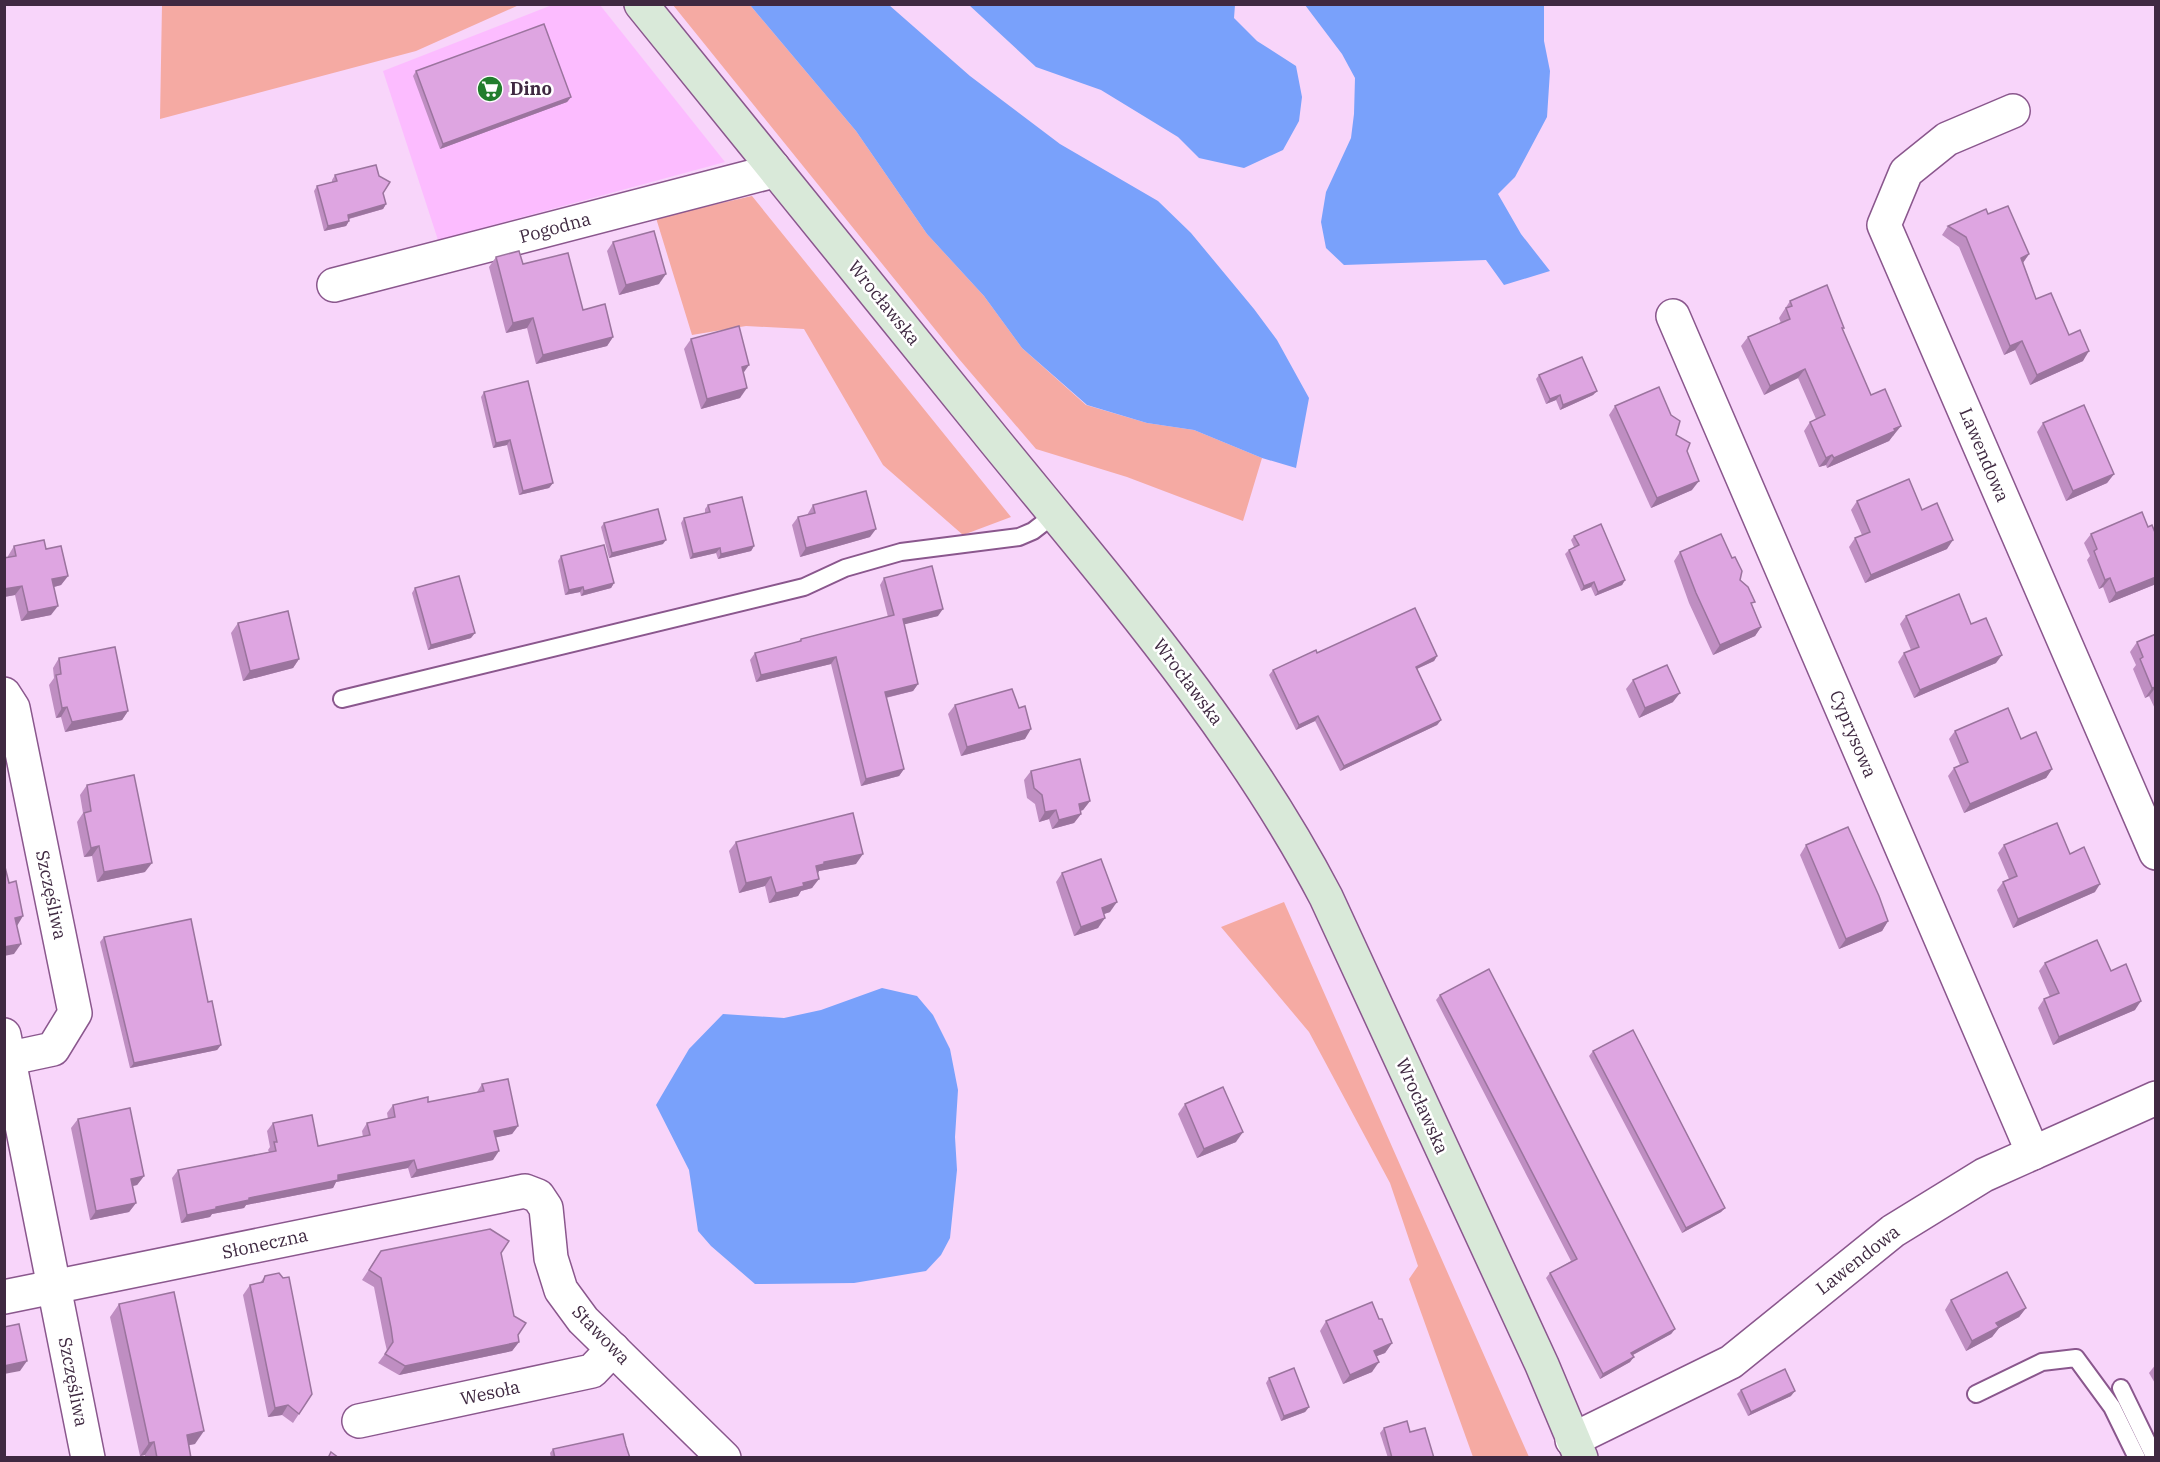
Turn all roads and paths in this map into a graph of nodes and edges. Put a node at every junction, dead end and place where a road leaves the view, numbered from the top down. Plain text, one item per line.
1 (641, 4) edge
2 (2013, 111) dead end
3 (773, 167) junction
4 (334, 285) dead end
5 (1673, 315) dead end
6 (1054, 514) junction
7 (4, 694) edge
8 (342, 699) dead end
9 (2156, 853) edge
10 (8, 1047) edge
11 (2156, 1098) edge
12 (2033, 1153) junction
13 (525, 1191) joint
14 (55, 1287) junction
15 (4, 1298) edge
16 (613, 1349) junction
17 (2121, 1388) dead end
18 (1977, 1394) dead end
19 (358, 1421) dead end
20 (1576, 1449) edge
21 (88, 1458) edge
22 (724, 1458) edge
23 (2137, 1458) edge
24 (2155, 1458) edge

1 - 3 main road, Wrocławska
2 - 9 street, Lawendowa
3 - 4 street, Pogodna
3 - 6 main road, Wrocławska
5 - 12 street, Cyprysowa
6 - 8 lane
6 - 20 main road, Wrocławska
7 - 10 street, Szczęśliwa
10 - 14 street, Szczęśliwa
11 - 12 street, Lawendowa
12 - 20 street, Lawendowa
13 - 14 street, Słoneczna
13 - 16 street, Stawowa
14 - 15 street, Słoneczna
14 - 21 street, Szczęśliwa
16 - 19 street, Wesoła
16 - 22 street, Stawowa
17 - 24 lane
18 - 23 lane

